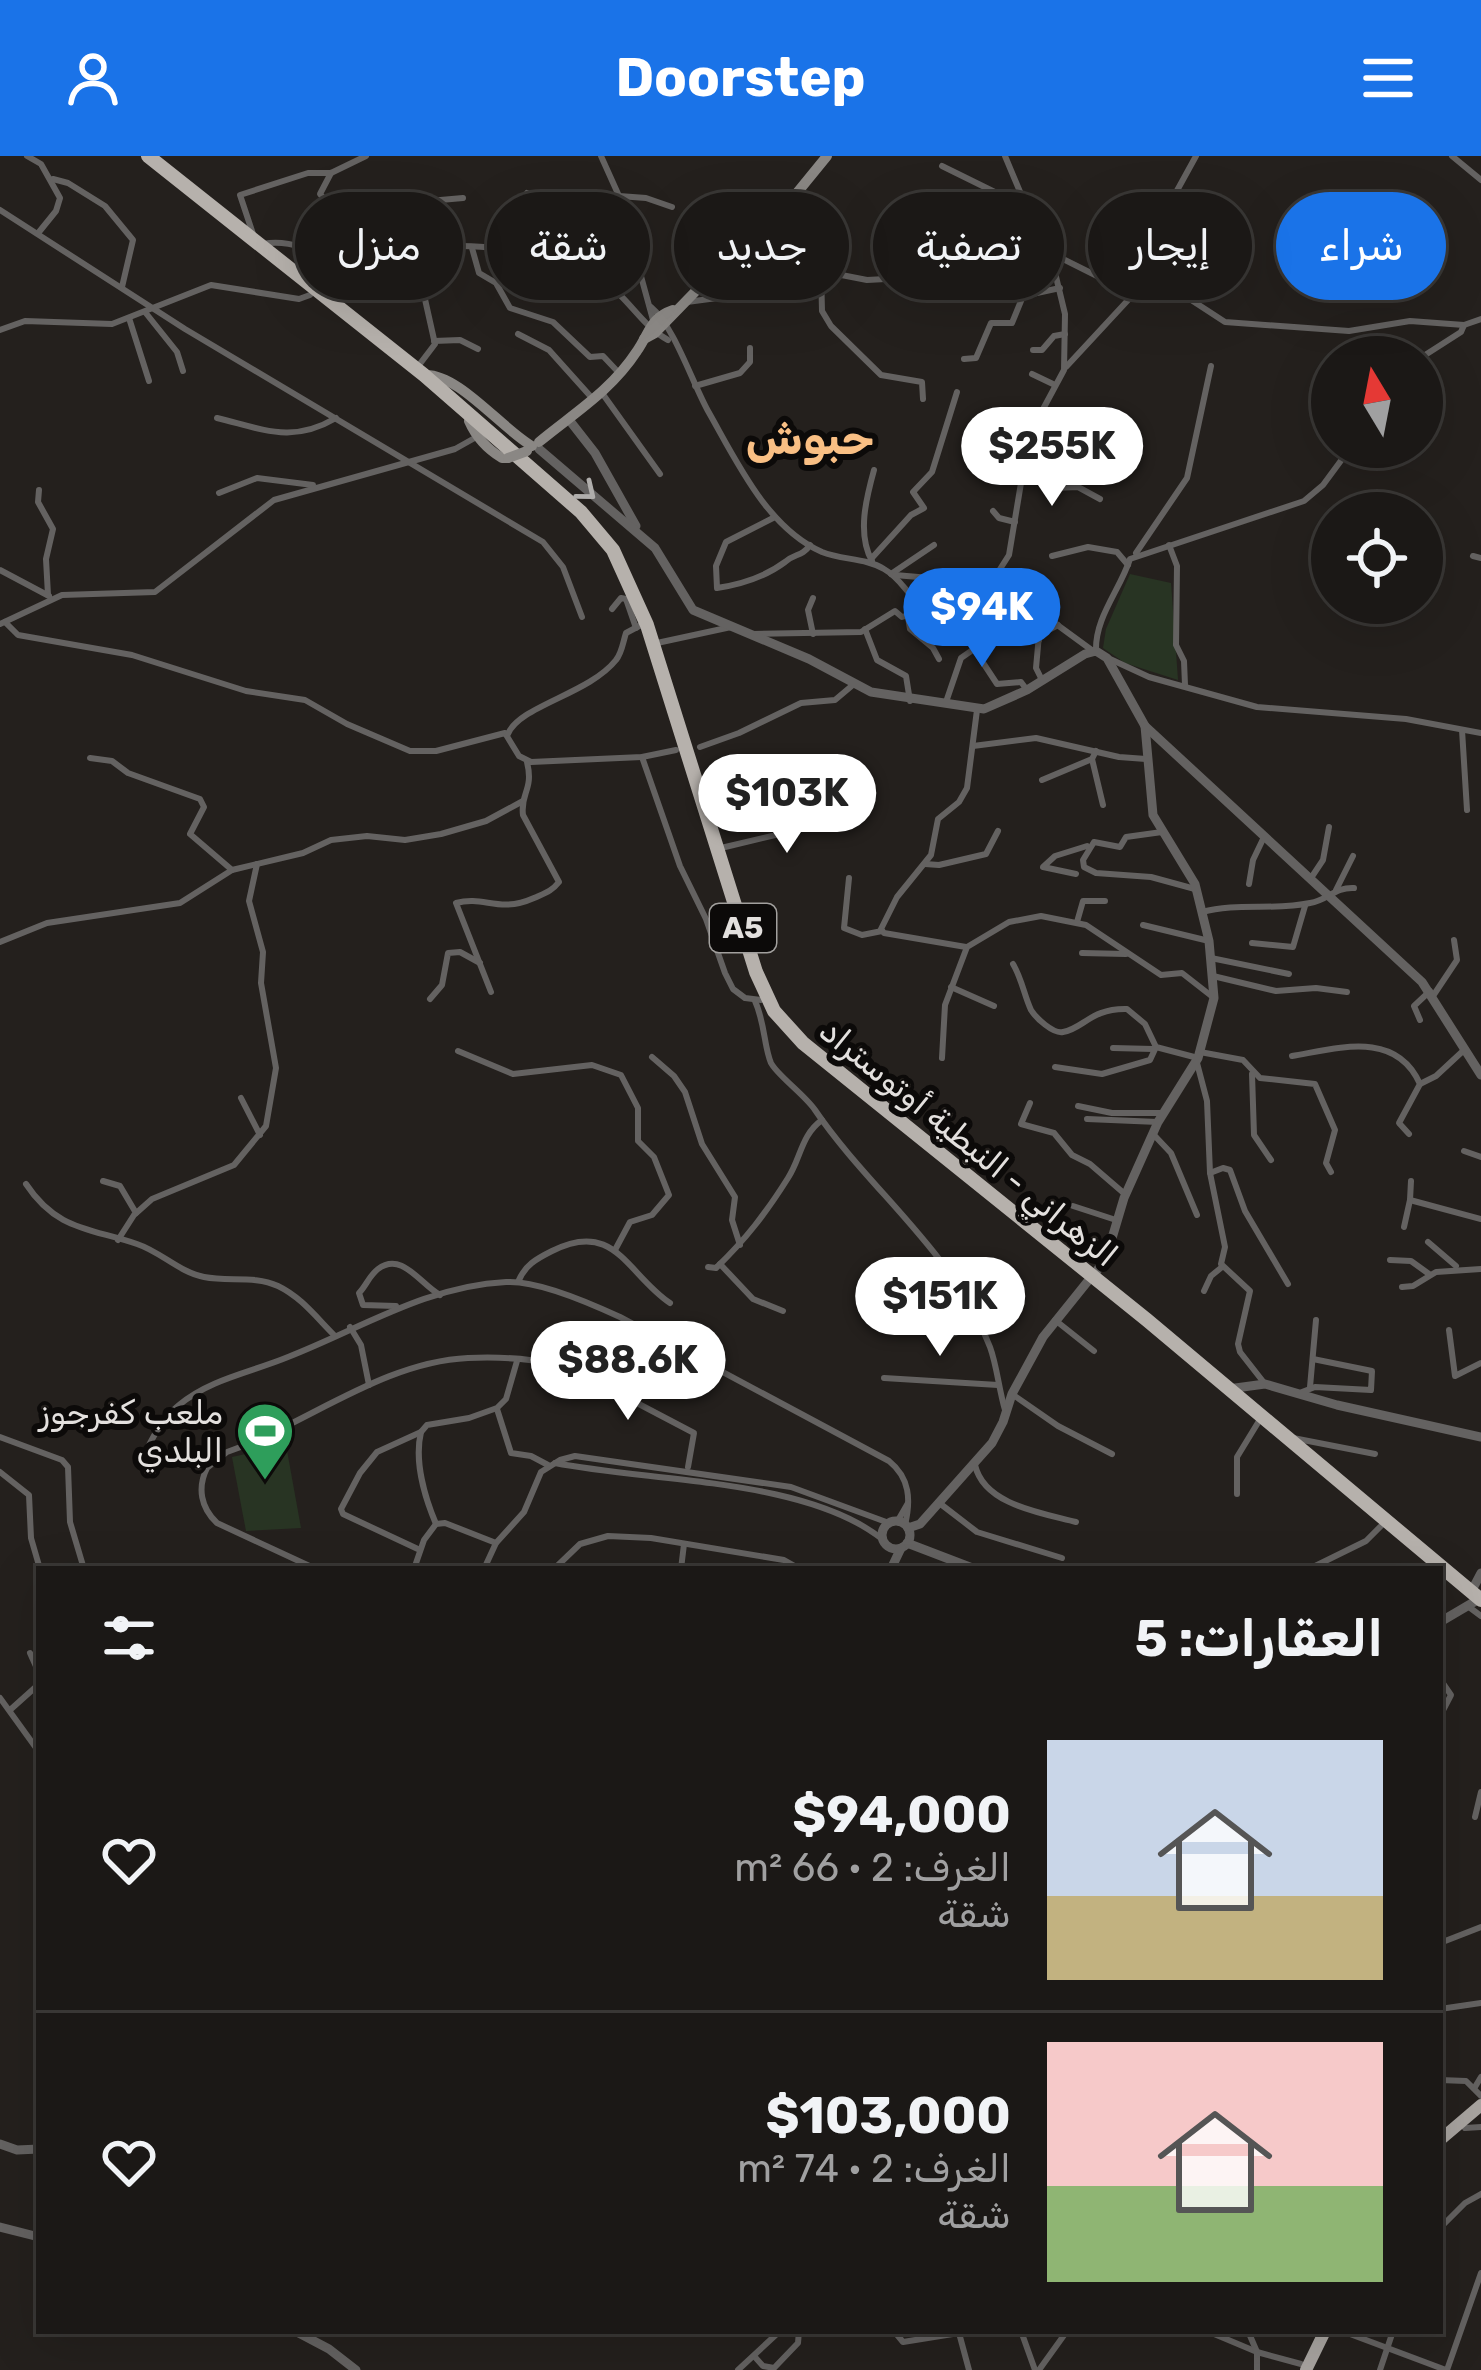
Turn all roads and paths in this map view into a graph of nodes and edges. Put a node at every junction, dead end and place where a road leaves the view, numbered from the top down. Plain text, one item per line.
1 (27, 156) edge
2 (144, 156) edge
3 (365, 156) edge
4 (601, 156) edge
5 (827, 156) edge
6 (1006, 156) edge
7 (1196, 156) edge
8 (1452, 156) edge
9 (942, 166) dead end
10 (331, 173) junction
11 (53, 179) junction
12 (1481, 180) edge
13 (617, 192) edge
14 (995, 192) edge
15 (1021, 192) edge
16 (1176, 192) edge
17 (464, 198) dead end
18 (650, 199) edge
19 (672, 207) dead end
20 (0, 210) edge
21 (39, 232) junction
22 (295, 248) edge
23 (463, 248) edge
24 (472, 248) junction
25 (259, 249) junction
26 (276, 264) junction
27 (295, 281) edge
28 (122, 287) junction
29 (295, 299) edge
30 (316, 300) edge
31 (425, 300) edge
32 (648, 300) edge
33 (709, 300) edge
34 (822, 300) edge
35 (1021, 300) edge
36 (1062, 300) edge
37 (1131, 300) edge
38 (1191, 300) edge
39 (681, 305) junction
40 (154, 309) junction
41 (145, 312) junction
42 (129, 318) junction
43 (1481, 319) edge
44 (654, 323) junction
45 (1465, 325) junction
46 (0, 330) edge
47 (518, 334) dead end
48 (1066, 334) junction
49 (434, 341) junction
50 (671, 341) junction
51 (1443, 344) edge
52 (750, 348) dead end
53 (478, 349) dead end
54 (1033, 350) dead end
55 (964, 359) dead end
56 (1211, 366) dead end
57 (1064, 370) junction
58 (183, 371) dead end
59 (420, 372) junction
60 (620, 374) junction
61 (1032, 374) dead end
62 (149, 381) dead end
63 (1055, 385) junction
64 (695, 386) junction
65 (957, 392) dead end
66 (598, 397) junction
67 (923, 399) dead end
68 (217, 418) dead end
69 (336, 418) junction
70 (562, 427) junction
71 (480, 435) junction
72 (967, 437) dead end
73 (535, 446) junction
74 (408, 463) junction
75 (1334, 468) edge
76 (1024, 469) junction
77 (874, 470) dead end
78 (660, 474) dead end
79 (316, 487) junction
80 (38, 490) dead end
81 (219, 493) dead end
82 (1100, 499) dead end
83 (993, 511) dead end
84 (775, 517) junction
85 (1015, 522) junction
86 (638, 531) junction
87 (811, 545) junction
88 (934, 545) dead end
89 (1169, 545) junction
90 (1052, 556) dead end
91 (1135, 556) junction
92 (872, 562) junction
93 (1128, 566) junction
94 (0, 570) edge
95 (891, 574) junction
96 (50, 597) junction
97 (812, 598) dead end
98 (955, 602) junction
99 (613, 609) dead end
100 (927, 609) junction
101 (984, 612) junction
102 (1044, 615) junction
103 (908, 616) junction
104 (582, 617) dead end
105 (3, 623) edge
106 (639, 626) junction
107 (1058, 626) junction
108 (731, 627) junction
109 (865, 629) junction
110 (813, 634) junction
111 (748, 635) junction
112 (1039, 637) junction
113 (1003, 643) dead end
114 (653, 644) junction
115 (974, 649) junction
116 (1095, 651) junction
117 (1107, 658) junction
118 (939, 659) dead end
119 (1042, 680) junction
120 (854, 684) junction
121 (1009, 684) junction
122 (1185, 685) junction
123 (1027, 690) junction
124 (1012, 698) junction
125 (910, 700) junction
126 (945, 706) junction
127 (977, 710) junction
128 (1145, 726) junction
129 (1462, 729) junction
130 (1481, 733) edge
131 (508, 734) junction
132 (973, 746) junction
133 (700, 747) dead end
134 (676, 750) dead end
135 (1094, 755) junction
136 (642, 757) junction
137 (90, 758) dead end
138 (1148, 759) junction
139 (527, 762) junction
140 (1042, 781) dead end
141 (524, 801) junction
142 (1103, 805) dead end
143 (1467, 810) dead end
144 (704, 814) junction
145 (843, 819) dead end
146 (1329, 827) dead end
147 (998, 831) dead end
148 (1162, 832) junction
149 (1264, 838) junction
150 (1090, 845) junction
151 (718, 849) junction
152 (1353, 856) dead end
153 (257, 864) junction
154 (925, 864) junction
155 (232, 870) junction
156 (1076, 874) dead end
157 (849, 878) dead end
158 (1311, 878) junction
159 (1249, 884) dead end
160 (1354, 888) dead end
161 (1197, 889) junction
162 (1334, 892) junction
163 (1105, 902) dead end
164 (1306, 904) junction
165 (1202, 912) junction
166 (1077, 922) junction
167 (1143, 925) dead end
168 (882, 931) junction
169 (1454, 940) dead end
170 (1209, 941) junction
171 (0, 942) edge
172 (1252, 943) dead end
173 (967, 947) junction
174 (1082, 952) dead end
175 (1127, 955) junction
176 (1211, 958) junction
177 (480, 963) junction
178 (1013, 964) dead end
179 (1289, 974) dead end
180 (1213, 976) junction
181 (951, 987) junction
182 (491, 992) dead end
183 (1347, 992) dead end
184 (1431, 993) junction
185 (1214, 998) junction
186 (430, 999) dead end
187 (758, 1001) junction
188 (994, 1006) dead end
189 (1420, 1020) dead end
190 (1113, 1048) dead end
191 (1155, 1048) junction
192 (1466, 1049) junction
193 (458, 1052) dead end
194 (1292, 1056) dead end
195 (652, 1057) dead end
196 (1198, 1057) junction
197 (942, 1058) dead end
198 (1055, 1067) dead end
199 (1252, 1073) junction
200 (1481, 1076) edge
201 (1420, 1084) junction
202 (241, 1098) dead end
203 (1030, 1103) dead end
204 (1078, 1106) dead end
205 (1160, 1118) junction
206 (1087, 1119) dead end
207 (822, 1120) junction
208 (1153, 1134) junction
209 (1409, 1134) dead end
210 (260, 1135) junction
211 (1464, 1151) dead end
212 (1481, 1157) edge
213 (1271, 1160) dead end
214 (1331, 1172) dead end
215 (1210, 1173) junction
216 (103, 1181) dead end
217 (1411, 1181) dead end
218 (26, 1184) dead end
219 (1126, 1195) junction
220 (1410, 1200) junction
221 (1073, 1206) dead end
222 (136, 1213) junction
223 (1197, 1215) dead end
224 (1481, 1219) edge
225 (1116, 1220) junction
226 (1404, 1227) dead end
227 (118, 1240) junction
228 (1428, 1242) dead end
229 (740, 1245) junction
230 (615, 1250) junction
231 (1390, 1260) dead end
232 (720, 1264) junction
233 (1222, 1267) junction
234 (708, 1268) dead end
235 (1458, 1269) junction
236 (1481, 1269) edge
237 (877, 1274) dead end
238 (1429, 1274) junction
239 (1090, 1279) junction
240 (518, 1282) junction
241 (1288, 1284) dead end
242 (1402, 1287) dead end
243 (1204, 1291) dead end
244 (440, 1295) junction
245 (670, 1304) dead end
246 (400, 1307) junction
247 (783, 1311) dead end
248 (1055, 1320) junction
249 (1316, 1320) dead end
250 (980, 1324) junction
251 (636, 1326) junction
252 (350, 1328) junction
253 (1449, 1330) dead end
254 (334, 1334) junction
255 (1171, 1344) junction
256 (1094, 1351) dead end
257 (1313, 1360) junction
258 (517, 1361) junction
259 (1481, 1363) edge
260 (612, 1375) junction
261 (884, 1378) dead end
262 (1261, 1384) junction
263 (998, 1385) junction
264 (369, 1386) junction
265 (1310, 1387) junction
266 (1228, 1388) junction
267 (1012, 1394) junction
268 (1299, 1394) junction
269 (1245, 1403) junction
270 (497, 1408) junction
271 (1006, 1413) junction
272 (1258, 1421) junction
273 (421, 1432) junction
274 (0, 1437) edge
275 (1481, 1437) edge
276 (1289, 1438) junction
277 (147, 1449) dead end
278 (1112, 1454) dead end
279 (1375, 1454) dead end
280 (974, 1462) junction
281 (552, 1464) junction
282 (688, 1468) dead end
283 (0, 1472) edge
284 (761, 1482) junction
285 (760, 1492) junction
286 (1237, 1494) dead end
287 (938, 1502) junction
288 (1076, 1522) dead end
289 (436, 1524) junction
290 (1381, 1526) junction
291 (902, 1531) junction
292 (884, 1542) junction
293 (496, 1544) junction
294 (684, 1544) junction
295 (420, 1550) junction
296 (1062, 1558) dead end
297 (39, 1566) edge
298 (83, 1566) edge
299 (310, 1566) edge
300 (415, 1566) edge
301 (485, 1566) edge
302 (556, 1566) edge
303 (681, 1566) edge
304 (795, 1566) edge
305 (890, 1566) edge
306 (892, 1566) edge
307 (968, 1566) edge
308 (1315, 1566) edge
309 (1428, 1566) edge
310 (1433, 1566) edge
311 (1481, 1573) edge
312 (1443, 1575) edge
313 (1443, 1578) edge
314 (1476, 1604) edge
315 (1443, 1620) edge
316 (30, 1654) dead end
317 (36, 1667) edge
318 (1443, 1682) edge
319 (36, 1687) edge
320 (0, 1697) edge
321 (10, 1710) junction
322 (1443, 1711) edge
323 (36, 1748) edge
324 (1481, 1792) edge
325 (1475, 1816) dead end
326 (1481, 1927) edge
327 (1443, 1942) edge
328 (1481, 2003) edge
329 (1443, 2009) edge
330 (1481, 2077) edge
331 (1443, 2080) edge
332 (1474, 2087) junction
333 (1481, 2101) edge
334 (1481, 2114) edge
335 (1481, 2127) edge
336 (1465, 2128) junction
337 (1443, 2142) edge
338 (1443, 2143) edge
339 (0, 2144) edge
340 (36, 2149) edge
341 (1481, 2194) edge
342 (1443, 2225) edge
343 (0, 2228) edge
344 (36, 2236) edge
345 (1481, 2273) edge
346 (301, 2334) edge
347 (777, 2334) edge
348 (799, 2334) edge
349 (896, 2334) edge
350 (947, 2334) edge
351 (959, 2334) edge
352 (1022, 2334) edge
353 (1065, 2334) edge
354 (1214, 2334) edge
355 (1249, 2334) edge
356 (1319, 2334) edge
357 (1350, 2334) edge
358 (1392, 2334) edge
359 (1387, 2349) junction
360 (1257, 2352) junction
361 (754, 2356) junction
362 (1425, 2367) edge
363 (1302, 2368) edge
364 (356, 2370) edge
365 (738, 2370) edge
366 (968, 2370) edge
367 (1037, 2370) edge
368 (1257, 2370) edge
369 (1380, 2370) edge
370 (1447, 2370) edge

1 - 11 street
2 - 25 highway, الزهراني - النبطية أوتوستراد / A5
3 - 10 street
4 - 13 street
5 - 39 main road
6 - 15 street
7 - 16 street
8 - 12 street
9 - 14 street
10 - 17 street
10 - 25 street
11 - 21 street
11 - 28 street
18 - 19 street
20 - 21 street
21 - 28 street
22 - 25 street
23 - 24 street
24 - 44 street
24 - 60 street
25 - 26 highway, الزهراني - النبطية أوتوستراد / A5
26 - 27 highway, الزهراني - النبطية أوتوستراد / A5
26 - 59 highway, الزهراني - النبطية أوتوستراد / A5
28 - 40 street
29 - 40 street
30 - 71 highway, الزهراني - النبطية أوتوستراد / A5
31 - 49 street
32 - 44 street
33 - 39 street
34 - 67 street
35 - 55 street
36 - 48 street
37 - 57 street
38 - 45 street
39 - 44 main road
40 - 41 street
40 - 69 street
41 - 42 street
41 - 58 street
42 - 46 street
42 - 62 street
43 - 45 street
44 - 50 street
44 - 50 street
44 - 60 main road
45 - 51 street
47 - 66 street
48 - 54 street
48 - 57 street
49 - 53 street
49 - 59 street
50 - 64 street
52 - 64 street
56 - 91 street
57 - 63 street
59 - 73 main road
59 - 114 highway, الزهراني - النبطية أوتوستراد / A5
60 - 66 main road
61 - 63 street
63 - 76 street
64 - 84 street
65 - 92 street
66 - 70 main road
66 - 78 street
68 - 69 street
69 - 74 street
70 - 73 main road
70 - 86 street
71 - 73 main road, bridge
71 - 74 street
71 - 106 highway, الزهراني - النبطية أوتوستراد / A5
72 - 76 street
73 -> 86 street
74 - 79 street
74 - 104 street
75 - 89 street
76 - 82 street
76 - 85 street
77 - 92 street
79 - 81 street
79 - 96 street
80 - 96 street
83 - 85 street
84 - 87 street
84 - 87 street
85 - 101 street
86 - 108 street
87 - 92 street
88 - 95 street
89 - 91 street
89 - 122 street
90 - 93 street
91 - 93 street
92 - 95 street
93 - 116 street
94 - 96 street
95 - 98 street
95 - 100 street
96 - 105 street
97 - 110 street
98 - 100 street
98 - 101 street
99 - 106 street
100 - 103 street
101 - 102 street
101 - 115 street
102 - 107 street
102 - 112 street
103 - 109 street
103 - 118 street
105 - 131 street
106 - 131 street
106 - 144 highway, الزهراني - النبطية أوتوستراد / A5
107 - 112 street
107 - 116 street
108 - 111 street
108 - 114 street
109 - 110 street
109 - 125 street
110 - 111 street
111 - 120 street
112 - 113 street
112 - 119 street
114 - 144 highway, الزهراني - النبطية أوتوستراد / A5
115 - 121 street
115 - 126 street
116 - 117 street
116 - 119 street
117 - 122 street
117 - 128 street
119 - 123 street
120 - 125 street
120 - 133 street
121 - 123 street
121 - 124 street
122 - 129 street
123 - 124 street
124 - 127 street
125 - 126 street
126 - 127 street
127 - 132 street
128 - 138 street
128 - 149 street
129 - 130 street
129 - 143 street
131 - 139 street
132 - 135 street
132 - 154 street
134 - 136 street
135 - 138 street
135 - 140 street
135 - 142 street
136 - 139 street
136 - 187 street
137 - 155 street
138 - 148 street
139 - 141 street
141 - 153 street
141 - 177 street
144 - 151 highway, الزهراني - النبطية أوتوستراد / A5
144 - 187 highway, الزهراني - النبطية أوتوستراد / A5
145 - 151 street
146 - 158 street
147 - 154 street
148 - 150 street
148 - 161 street
149 - 158 street
149 - 159 street
150 - 156 street
150 - 161 street
151 - 239 highway, الزهراني - النبطية أوتوستراد / A5
152 - 162 street
153 - 155 street
153 - 210 street
154 - 168 street
155 - 171 street
157 - 168 street
158 - 162 street
160 - 162 street
161 - 165 street
162 - 164 street
162 - 184 street
163 - 166 street
164 - 165 street
164 - 172 street
165 - 170 street
166 - 173 street
166 - 175 street
167 - 170 street
168 - 173 street
169 - 184 street
170 - 176 street
173 - 181 street
174 - 175 street
175 - 185 street
176 - 179 street
176 - 180 street
177 - 182 street
177 - 186 street
178 - 191 street
180 - 183 street
180 - 185 street
181 - 188 street
181 - 197 street
184 - 189 street
184 - 192 street
185 - 196 street
187 - 207 street
187 - 239 highway, الزهراني - النبطية أوتوستراد / A5
190 - 191 street
191 - 196 street
191 - 198 street
192 - 200 street
192 - 201 street
193 - 230 street
194 - 201 street
195 - 229 street
196 - 199 street
196 - 205 street
196 - 215 street
199 - 213 street
199 - 214 street
201 - 209 street
202 - 210 street
203 - 219 street
204 - 205 street
205 - 206 street
205 - 208 street
207 - 229 street
207 - 250 street
208 - 219 street
208 - 223 street
210 - 222 street
211 - 212 street
215 - 233 street
215 - 241 street
216 - 222 street
217 - 220 street
218 - 227 street
219 - 225 street
220 - 224 street
220 - 226 street
221 - 225 street
222 - 227 street
225 - 239 street
227 - 254 street
228 - 235 street
229 - 232 street
230 - 240 street
230 - 245 street
231 - 238 street
232 - 234 street
232 - 247 street
233 - 243 street
233 - 262 street
235 - 236 street
235 - 238 street
237 - 250 street
238 - 242 street
239 - 248 street
239 - 255 highway, الزهراني - النبطية أوتوستراد / A5
240 - 244 street
240 - 251 street
244 - 246 street
244 - 246 street
246 - 252 street
248 - 256 street
248 - 267 street
249 - 257 street
250 - 263 street
251 - 260 street
251 - 291 street
252 - 254 street
252 - 264 street
253 - 259 street
254 - 277 street
255 - 266 highway, الزهراني - النبطية أوتوستراد / A5
255 - 272 highway, الزهراني - النبطية أوتوستراد / A5
257 - 265 street
257 - 265 street
258 - 260 street
258 - 264 street
258 - 270 street
260 - 282 street
261 - 263 street
262 - 266 street
262 - 268 street
262 - 269 street
263 - 271 street
264 - 299 street
265 - 268 street
266 - 269 highway, الزهراني - النبطية أوتوستراد / A5
267 - 271 street
267 - 278 street
268 - 275 street
269 - 276 highway, الزهراني - النبطية أوتوستراد / A5
270 - 273 street
270 - 281 street
271 - 280 street
272 - 286 street
272 - 290 highway, الزهراني - النبطية أوتوستراد / A5
273 - 289 street
273 - 295 street
274 - 298 street
276 - 279 street
276 - 310 highway, الزهراني - النبطية أوتوستراد / A5
280 - 287 street
280 - 288 street
281 - 284 street
281 - 285 street
281 - 293 street
283 - 297 street
284 - 285 street
284 - 291 street
285 - 292 street
287 - 291 street
287 - 296 street
289 - 293 street
289 - 295 street
290 - 308 street
290 - 309 highway, الزهراني - النبطية أوتوستراد / A5
291 - 292 street
291 - 292 street
291 - 306 street
291 - 307 street
292 - 305 street
293 - 301 street
294 - 302 street
294 - 303 street
294 - 304 street
295 - 300 street
311 - 314 street
312 - 314 highway, الزهراني - النبطية أوتوستراد / A5
313 - 314 highway, الزهراني - النبطية أوتوستراد / A5
314 - 315 street
316 - 317 street
318 - 322 street
319 - 321 street
320 - 321 street
321 - 323 street
324 - 325 street
326 - 327 street
328 - 329 street
330 - 332 street
331 - 332 street
332 - 333 street
333 - 337 main road
334 - 336 main road
335 - 336 street
336 - 338 main road
339 - 340 street
341 - 342 street
343 - 344 street
345 - 370 street
346 - 364 street
347 - 361 street
348 - 361 street
349 - 350 street
351 - 366 street
352 - 367 street
353 - 367 street
354 - 360 street
355 - 360 street
356 - 363 main road
357 - 359 street
358 - 359 street
359 - 362 street
359 - 369 street
360 - 363 street
360 - 368 street
361 - 365 street
362 - 370 street

